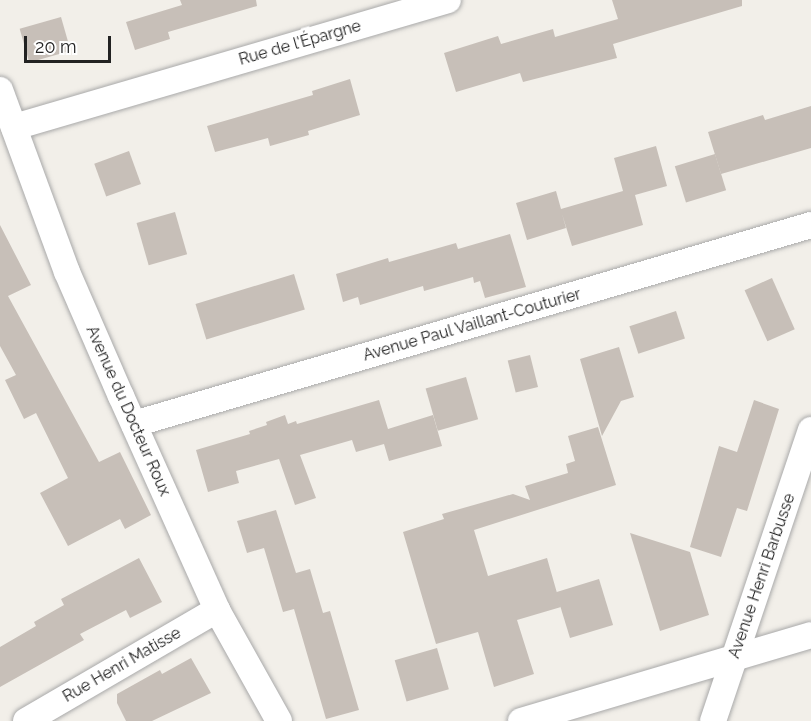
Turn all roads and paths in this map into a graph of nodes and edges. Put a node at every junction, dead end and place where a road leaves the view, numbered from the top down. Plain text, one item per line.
1 (448, 0) edge
2 (0, 90) edge
3 (14, 127) junction
4 (811, 225) edge
5 (134, 424) junction
6 (811, 430) edge
7 (217, 610) junction
8 (811, 635) edge
9 (734, 658) junction
10 (26, 721) edge
11 (279, 721) edge
12 (521, 721) edge
13 (713, 721) edge

1 - 3 street, Rue de l'Épargne
2 - 3 street, Avenue du Docteur Roux
3 - 5 street, Avenue du Docteur Roux
4 - 5 street, Avenue Paul Vaillant-Couturier
5 - 7 street, Avenue du Docteur Roux
6 - 9 street, Avenue Henri Barbusse
7 - 10 street, Rue Henri Matisse
7 - 11 street, Avenue du Docteur Roux
8 - 9 street
9 - 12 street
9 - 13 street, Avenue Henri Barbusse

